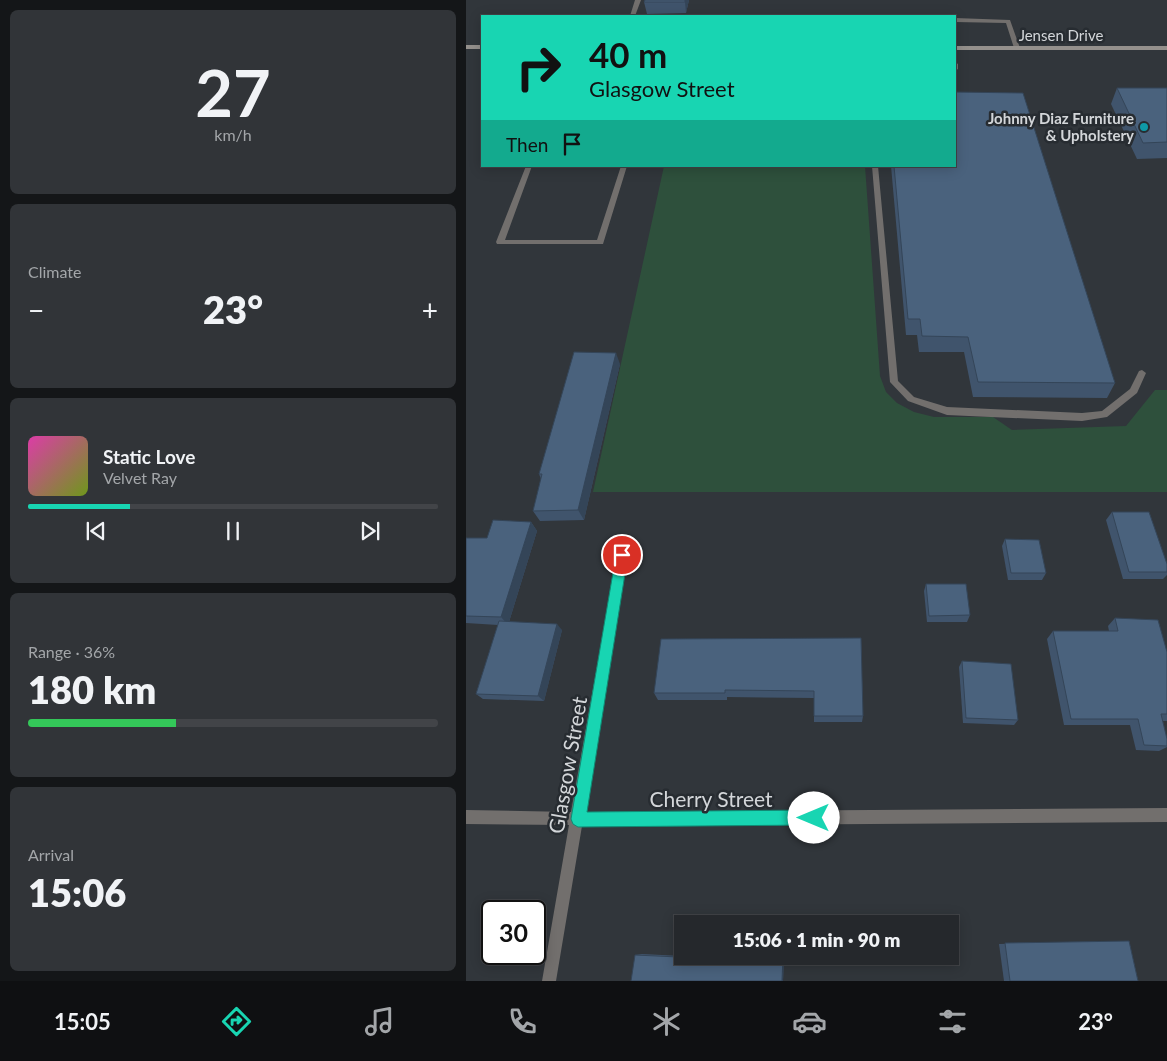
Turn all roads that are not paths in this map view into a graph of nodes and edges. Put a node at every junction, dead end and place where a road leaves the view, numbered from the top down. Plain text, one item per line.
1 (638, 0) edge
2 (632, 15) edge
3 (956, 20) edge
4 (466, 47) edge
5 (481, 47) edge
6 (956, 48) edge
7 (1017, 48) junction
8 (1167, 48) edge
9 (529, 167) edge
10 (624, 167) edge
11 (875, 167) edge
12 (1142, 373) dead end
13 (622, 555) dead end
14 (1167, 815) edge
15 (466, 817) edge
16 (578, 819) junction
17 (549, 981) edge

1 - 2 street
3 - 7 street
4 - 5 main road
6 - 7 main road, Jensen Drive
7 - 8 main road, Jensen Drive
9 - 10 street
11 - 12 street
13 - 16 street, Glasgow Street
14 - 16 street, Cherry Street
15 - 16 street, Cherry Street
16 - 17 street, Glasgow Street

